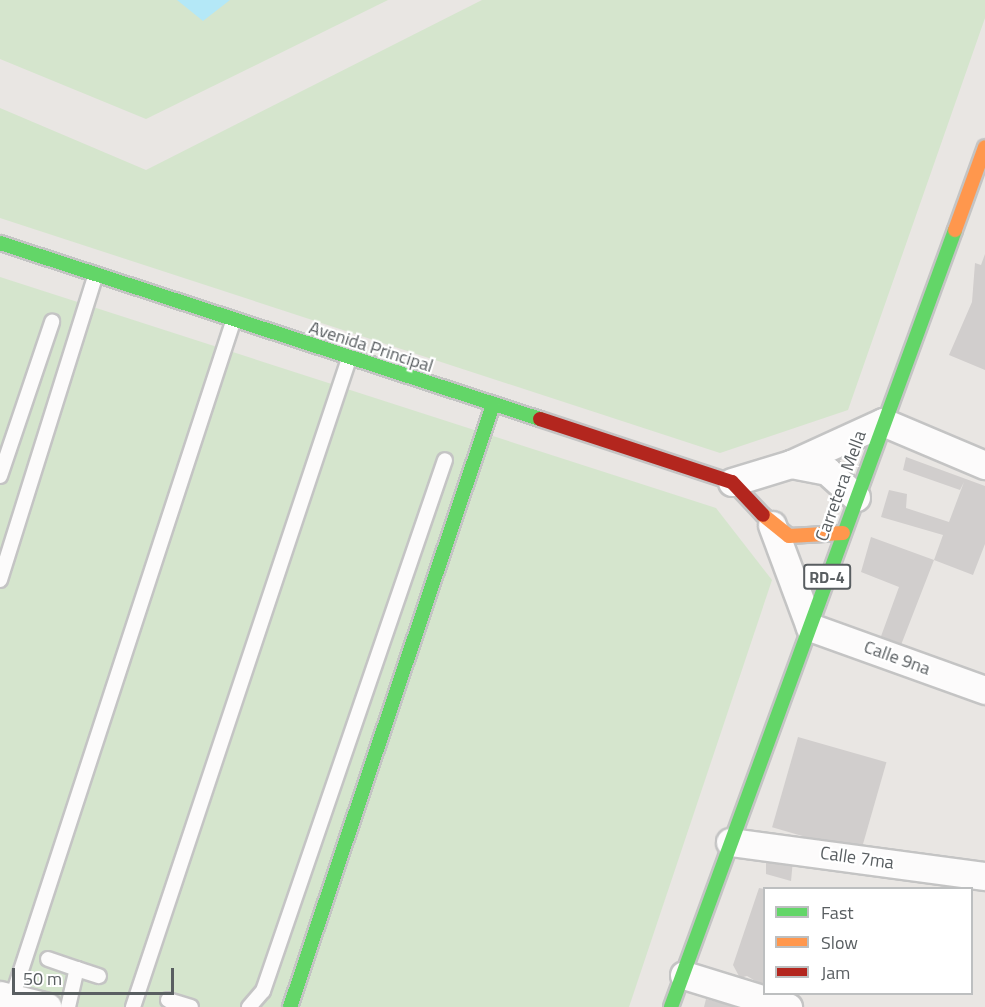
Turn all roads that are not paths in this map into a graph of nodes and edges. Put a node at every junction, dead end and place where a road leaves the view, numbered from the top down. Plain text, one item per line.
1 (985, 147) edge
2 (980, 178) edge
3 (0, 243) edge
4 (95, 278) junction
5 (52, 322) dead end
6 (233, 322) junction
7 (349, 359) junction
8 (493, 405) junction
9 (883, 422) junction
10 (445, 460) dead end
11 (791, 464) junction
12 (985, 465) edge
13 (0, 476) edge
14 (732, 482) junction
15 (856, 497) junction
16 (772, 525) junction
17 (843, 534) junction
18 (0, 580) edge
19 (810, 627) junction
20 (985, 690) edge
21 (730, 842) junction
22 (985, 876) edge
23 (48, 959) dead end
24 (77, 969) junction
25 (684, 975) junction
26 (99, 976) dead end
27 (6, 997) edge
28 (168, 1000) dead end
29 (48, 1007) edge
30 (68, 1007) edge
31 (133, 1007) edge
32 (191, 1007) edge
33 (249, 1007) edge
34 (290, 1007) edge
35 (671, 1007) edge
36 (788, 1007) edge

1 - 2 street, Carretera Mella / RD-4
2 - 9 street, Carretera Mella / RD-4
3 - 4 street, Avenida Principal
4 - 6 street, Avenida Principal
4 - 18 lane
5 - 13 lane
6 - 7 street, Avenida Principal
6 - 27 lane
7 - 8 street, Avenida Principal
7 - 31 lane
8 - 14 street, Avenida Principal
8 - 34 street
9 - 11 street
9 - 12 street
9 - 15 street, Carretera Mella / RD-4
10 - 33 lane
11 - 14 street
11 - 15 street
14 - 16 street
15 - 17 street, Carretera Mella / RD-4
16 - 17 street
16 - 19 street
17 - 19 street, Carretera Mella / RD-4
19 - 20 street, Calle 9na
19 - 21 street, Carretera Mella / RD-4
21 - 22 street, Calle 7ma
21 - 25 street, Carretera Mella / RD-4
23 - 24 lane
24 - 26 lane
24 - 30 lane
25 - 35 street, Carretera Mella / RD-4
25 - 36 street
27 - 29 street
28 - 32 lane

